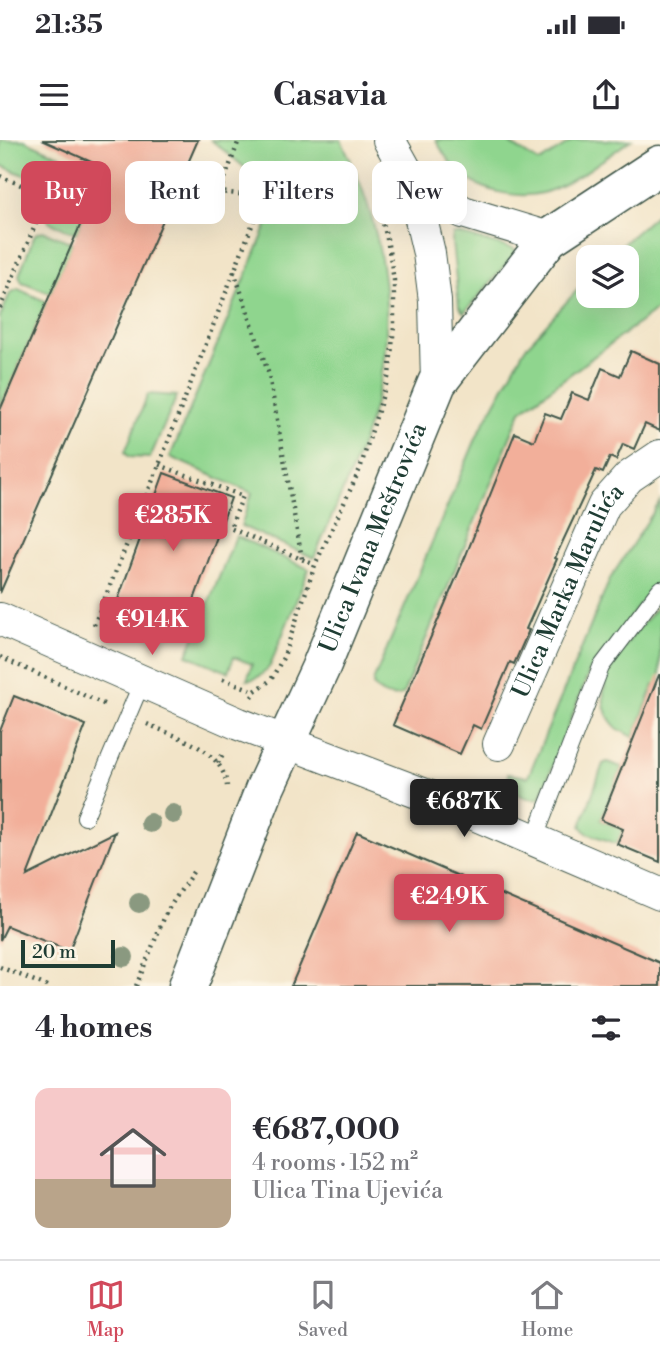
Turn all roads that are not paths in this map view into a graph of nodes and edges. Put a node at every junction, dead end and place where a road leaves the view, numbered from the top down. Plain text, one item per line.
1 (389, 140) edge
2 (401, 161) edge
3 (660, 165) edge
4 (467, 213) edge
5 (422, 224) edge
6 (549, 238) junction
7 (437, 383) junction
8 (660, 456) edge
9 (660, 589) edge
10 (0, 619) edge
11 (142, 682) junction
12 (284, 742) junction
13 (499, 744) dead end
14 (85, 817) dead end
15 (534, 840) junction
16 (660, 894) edge
17 (188, 985) edge

1 - 2 street
3 - 6 main road, Ulica Ivana Meštrovića
4 - 6 street
5 - 7 street
6 - 7 main road, Ulica Ivana Meštrovića
7 - 12 main road, Ulica Ivana Meštrovića
8 - 13 street, Ulica Marka Marulića
9 - 15 lane
10 - 11 street
11 - 12 street
11 - 14 lane
12 - 15 street
12 - 17 main road, Ulica Ivana Meštrovića
15 - 16 street

